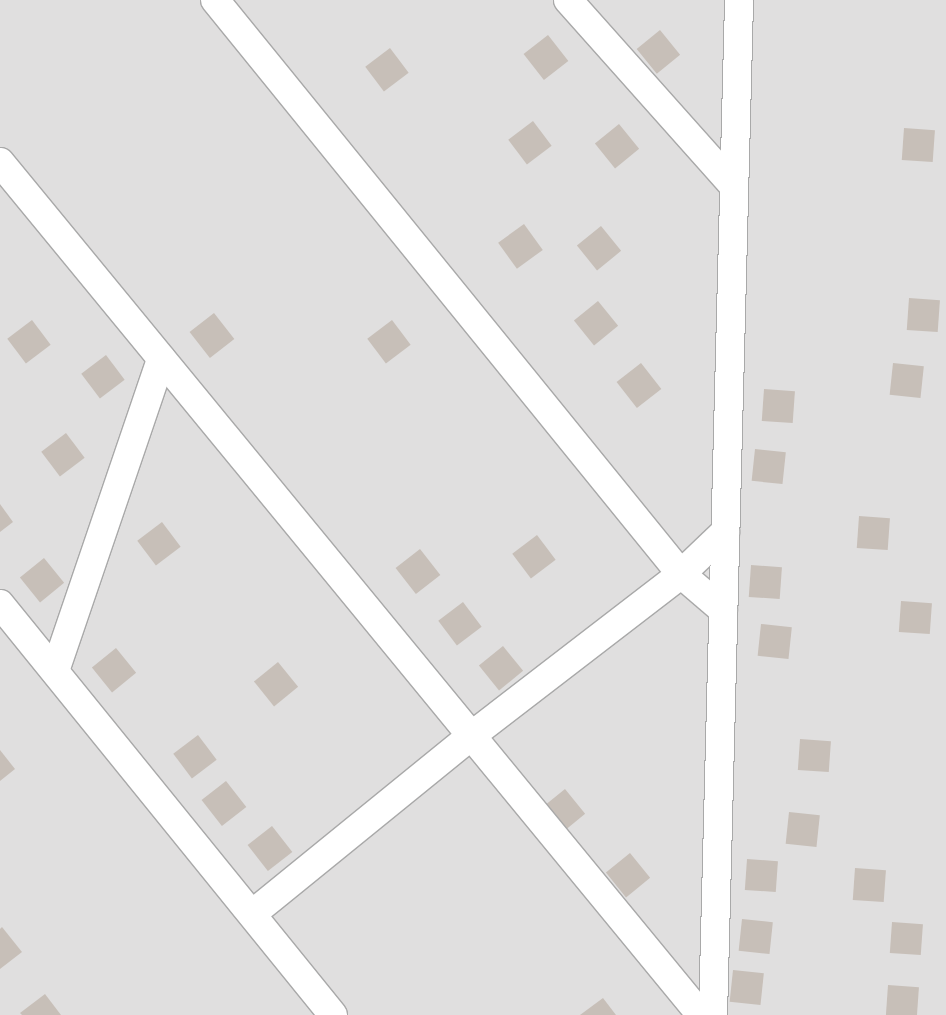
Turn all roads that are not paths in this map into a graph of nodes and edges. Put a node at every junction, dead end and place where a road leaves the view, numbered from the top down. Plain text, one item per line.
1 (215, 0) edge
2 (568, 0) edge
3 (739, 0) edge
4 (0, 162) edge
5 (734, 186) junction
6 (161, 359) junction
7 (725, 532) junction
8 (681, 574) junction
9 (0, 604) edge
10 (723, 610) junction
11 (55, 671) junction
12 (471, 736) junction
13 (252, 914) junction
14 (333, 1015) edge
15 (701, 1015) edge
16 (713, 1015) edge

1 - 8 lane
2 - 5 lane
3 - 5 lane
4 - 6 lane
5 - 7 lane
6 - 11 lane
6 - 12 lane
7 - 8 lane
7 - 10 lane
8 - 10 lane
8 - 12 lane
9 - 11 lane
10 - 16 lane
11 - 13 lane
12 - 13 lane
12 - 15 lane
13 - 14 lane

